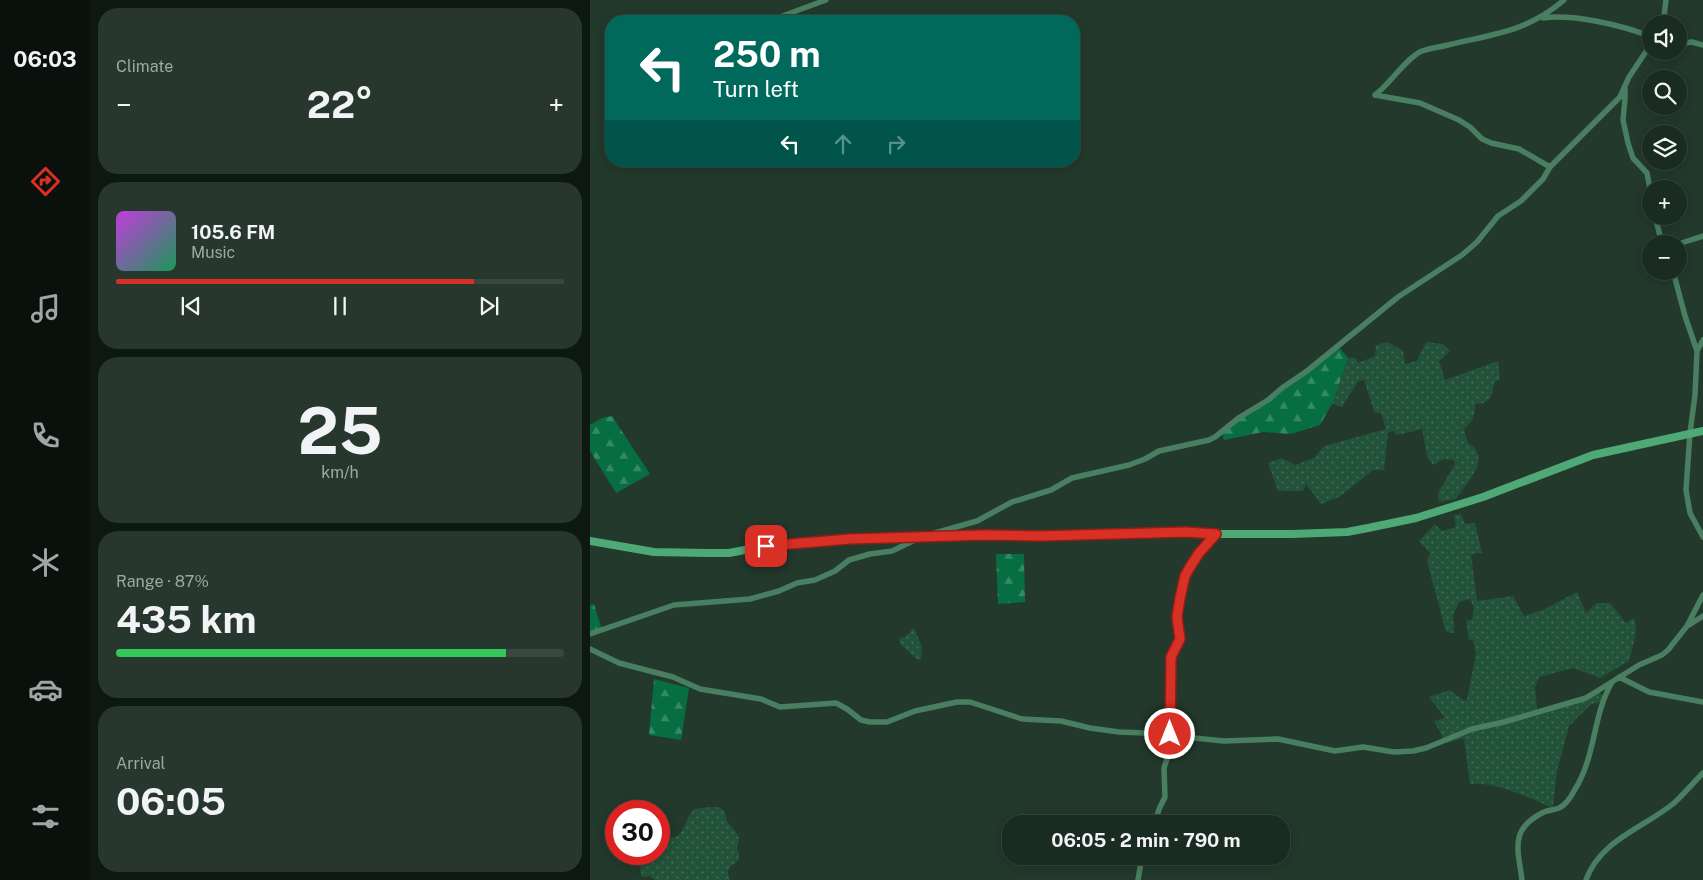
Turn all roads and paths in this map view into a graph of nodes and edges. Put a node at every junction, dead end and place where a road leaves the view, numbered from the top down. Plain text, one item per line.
1 (826, 0) edge
2 (1564, 0) edge
3 (1666, 0) edge
4 (785, 15) edge
5 (1664, 15) edge
6 (1540, 18) junction
7 (1642, 33) edge
8 (1687, 43) edge
9 (1703, 45) edge
10 (1642, 60) edge
11 (1625, 90) junction
12 (1550, 167) junction
13 (1648, 180) edge
14 (1703, 237) edge
15 (1687, 241) edge
16 (1675, 280) edge
17 (1703, 340) edge
18 (1697, 351) junction
19 (1703, 431) edge
20 (1690, 433) junction
21 (1216, 534) junction
22 (1703, 537) edge
23 (920, 538) junction
24 (590, 542) edge
25 (1703, 595) edge
26 (1703, 616) edge
27 (1687, 626) junction
28 (590, 634) edge
29 (590, 649) edge
30 (1619, 677) junction
31 (1611, 683) junction
32 (1703, 702) edge
33 (1170, 734) junction
34 (1703, 773) edge
35 (1157, 815) edge
36 (1140, 865) edge
37 (1138, 880) edge
38 (1522, 880) edge
39 (1586, 880) edge

1 - 4 street
2 - 6 street
3 - 5 street
6 - 7 street
6 - 12 street
8 - 9 street
10 - 11 street
11 - 12 street
11 - 13 street
12 - 23 street
14 - 15 street
16 - 18 street
17 - 18 street
18 - 20 street
19 - 20 street
20 - 21 street
20 - 22 street
21 - 23 street
21 - 33 street
23 - 24 street
23 - 28 street
25 - 27 street
26 - 27 street
27 - 30 street
29 - 33 street
30 - 31 street
30 - 32 street
31 - 33 street
31 - 38 street
33 - 35 street
34 - 39 street
36 - 37 street

